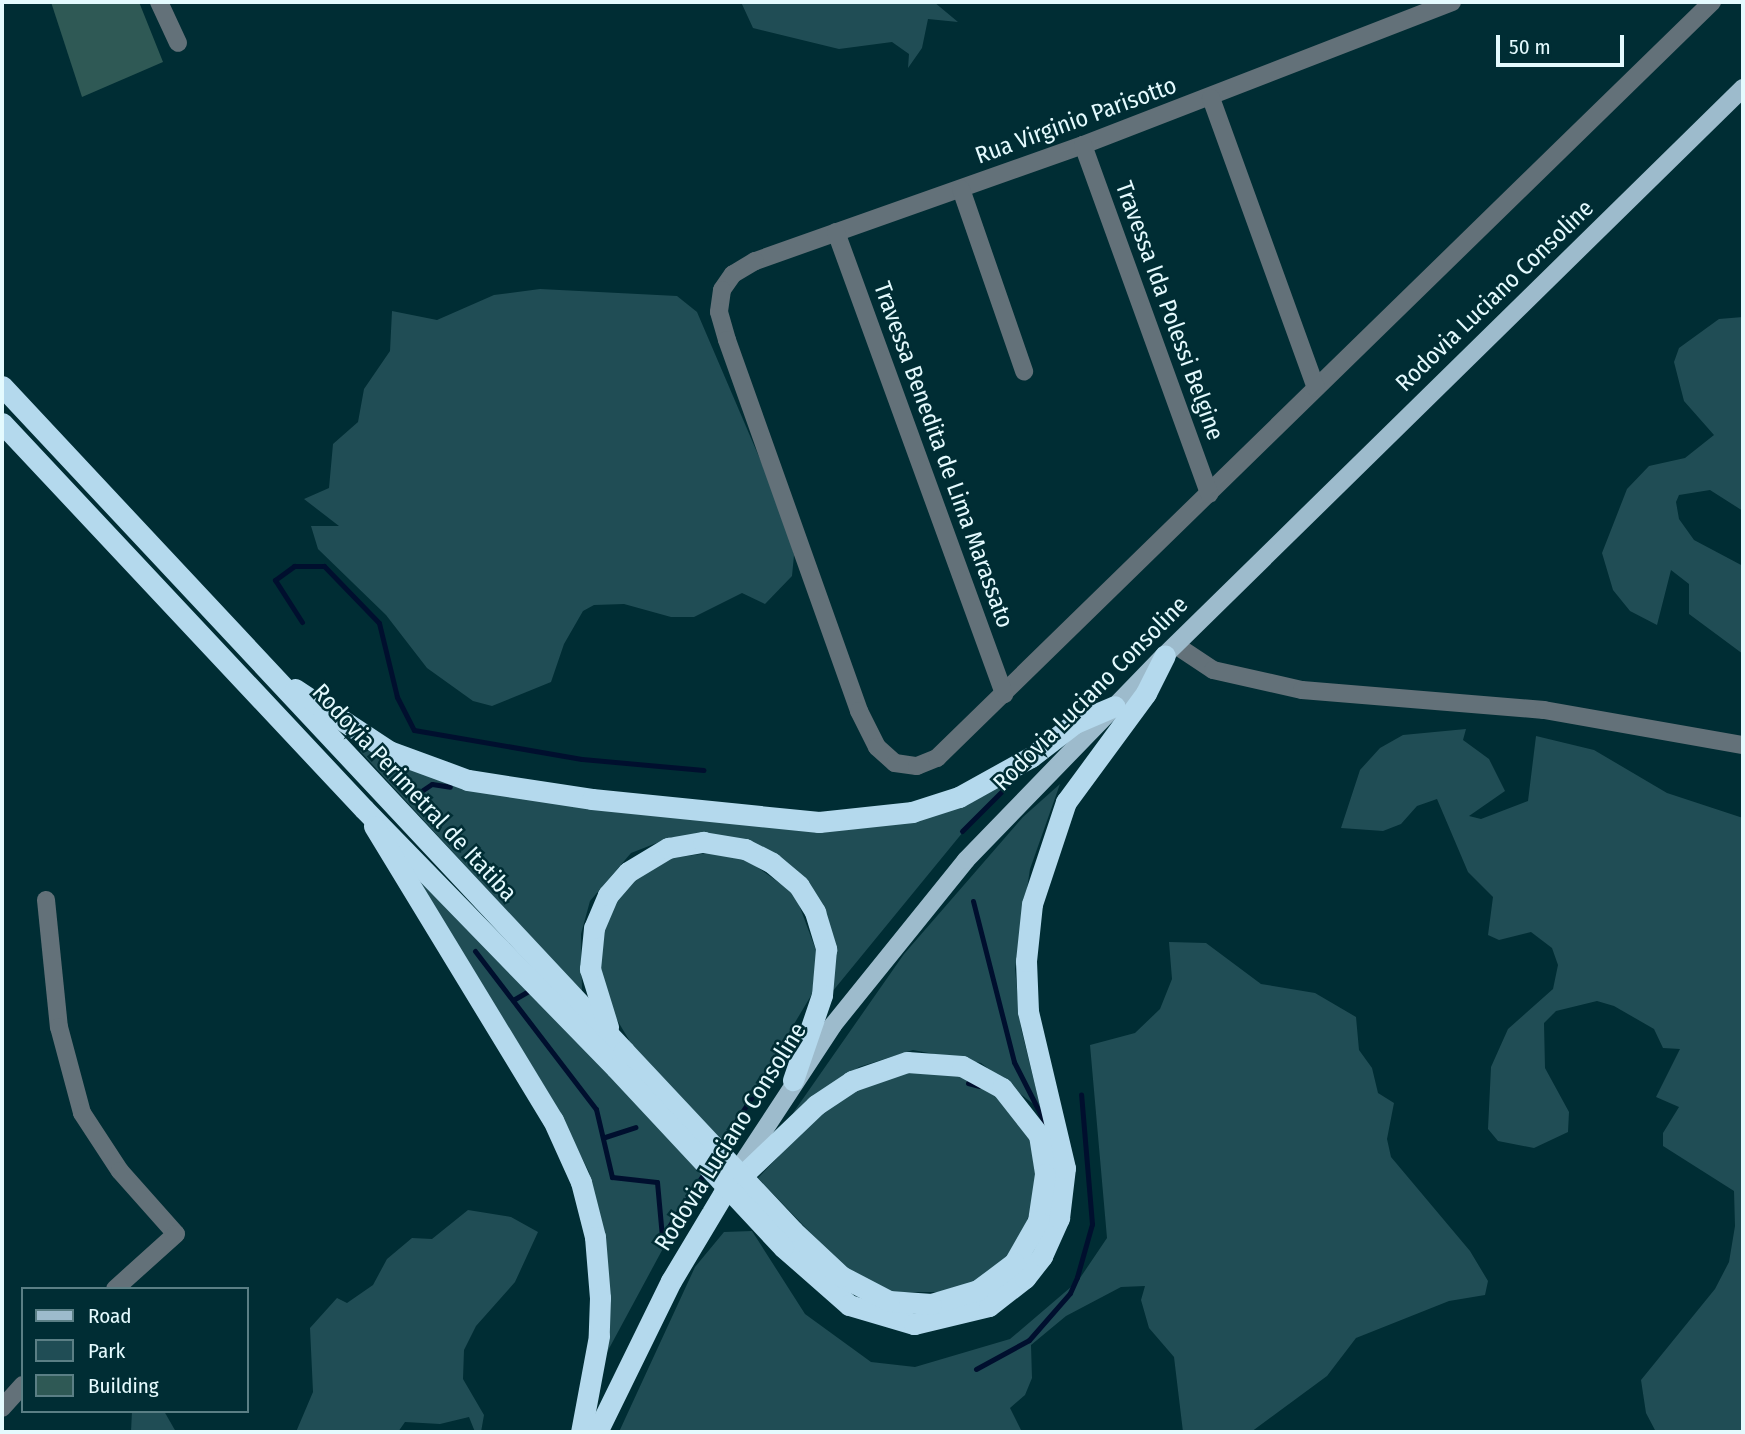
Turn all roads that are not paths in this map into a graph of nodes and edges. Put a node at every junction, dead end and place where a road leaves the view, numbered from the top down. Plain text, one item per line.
1 (159, 2) edge
2 (1452, 2) edge
3 (1712, 2) edge
4 (178, 43) dead end
5 (1743, 89) edge
6 (1211, 98) junction
7 (1083, 145) junction
8 (961, 189) junction
9 (836, 232) junction
10 (1024, 371) dead end
11 (2, 386) edge
12 (1316, 388) junction
13 (2, 422) edge
14 (1209, 494) junction
15 (1171, 650) junction
16 (267, 670) junction
17 (1004, 694) junction
18 (1115, 706) junction
19 (1743, 745) edge
20 (364, 809) junction
21 (46, 900) dead end
22 (620, 1055) junction
23 (793, 1080) junction
24 (723, 1194) junction
25 (788, 1239) junction
26 (117, 1287) edge
27 (21, 1387) edge
28 (2, 1408) edge
29 (581, 1432) edge
30 (597, 1432) edge

1 - 4 street
2 - 6 street, Rua Virginio Parisotto
3 - 12 street
5 - 15 main road, Rodovia Luciano Consoline
6 - 7 street, Rua Virginio Parisotto
6 - 12 street
7 - 8 street, Rua Virginio Parisotto
7 - 14 street, Travessa Ida Polessi Belgine
8 - 9 street, Rua Virginio Parisotto
8 - 10 street
9 - 17 street, Travessa Benedita de Lima Marassato
9 - 17 street, Rua Virginio Parisotto
11 - 16 highway, Rodovia Perimetral de Itatiba
12 - 14 street
13 - 20 highway, Rodovia Perimetral de Itatiba
14 - 17 street
15 - 18 main road, Rodovia Luciano Consoline
15 - 19 street
15 - 25 highway
16 - 18 highway
16 - 22 highway, Rodovia Perimetral de Itatiba
18 - 23 main road, Rodovia Luciano Consoline
20 - 22 highway, Rodovia Perimetral de Itatiba
20 - 29 highway
21 - 26 street
22 - 23 highway
22 - 25 highway, Rodovia Perimetral de Itatiba, bridge
23 - 24 main road, Rodovia Luciano Consoline
24 - 25 highway
24 - 30 highway, Rodovia Luciano Consoline
27 - 28 street

